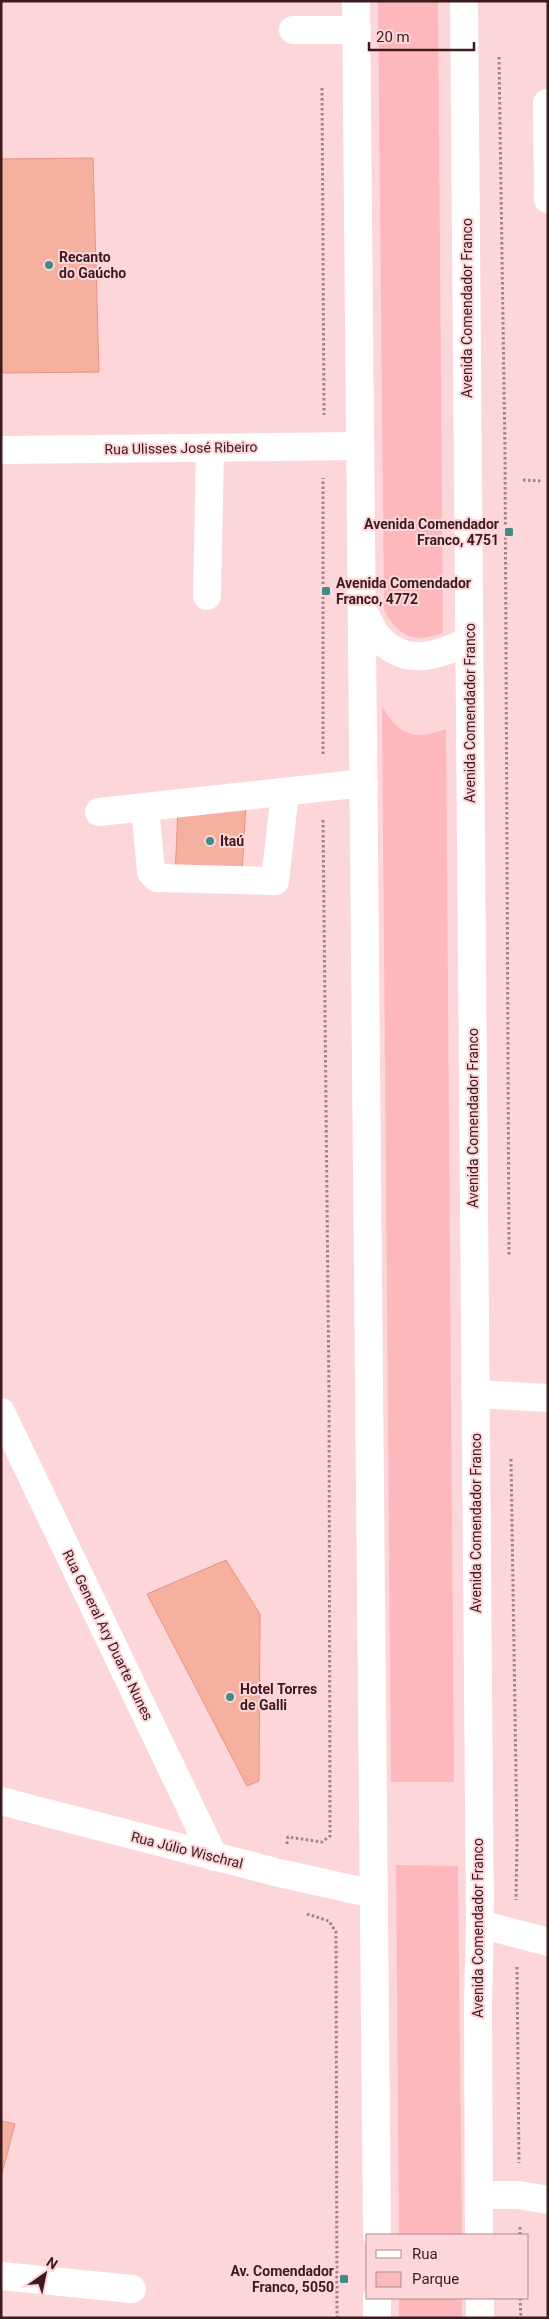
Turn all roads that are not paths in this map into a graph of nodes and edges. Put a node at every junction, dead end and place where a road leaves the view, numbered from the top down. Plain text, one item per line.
1 (356, 1) edge
2 (464, 1) edge
3 (293, 30) dead end
4 (356, 30) junction
5 (547, 104) edge
6 (548, 200) edge
7 (360, 446) junction
8 (210, 448) junction
9 (1, 450) edge
10 (207, 596) dead end
11 (362, 609) junction
12 (469, 641) junction
13 (364, 783) junction
14 (285, 792) junction
15 (145, 807) junction
16 (98, 812) dead end
17 (475, 1394) junction
18 (548, 1398) edge
19 (1, 1412) edge
20 (1, 1801) edge
21 (214, 1857) junction
22 (374, 1894) junction
23 (480, 1924) junction
24 (548, 1942) edge
25 (479, 2194) junction
26 (548, 2200) edge
27 (377, 2234) edge
28 (479, 2234) edge
29 (1, 2276) edge
30 (132, 2289) dead end
31 (377, 2299) edge
32 (480, 2299) edge
33 (377, 2318) edge
34 (480, 2318) edge

1 - 4 main road
2 - 12 main road, Avenida Comendador Franco
3 - 4 main road
4 - 7 main road
5 - 6 main road
7 - 8 main road, Rua Ulisses José Ribeiro
7 - 11 main road
8 - 9 main road, Rua Ulisses José Ribeiro
8 - 10 main road
11 - 12 main road
11 - 13 main road
12 - 17 main road, Avenida Comendador Franco
13 - 14 main road
13 - 22 main road
14 - 15 main road
14 - 15 main road
15 - 16 main road
17 - 18 main road
17 - 23 main road, Avenida Comendador Franco
19 - 21 main road, Rua General Ary Duarte Nunes
20 - 21 main road, Rua Júlio Wischral
21 - 22 main road, Rua Júlio Wischral
22 - 27 main road
23 - 24 main road
23 - 25 main road, Avenida Comendador Franco
25 - 26 main road
25 - 28 main road, Avenida Comendador Franco
29 - 30 main road
31 - 33 main road
32 - 34 main road

